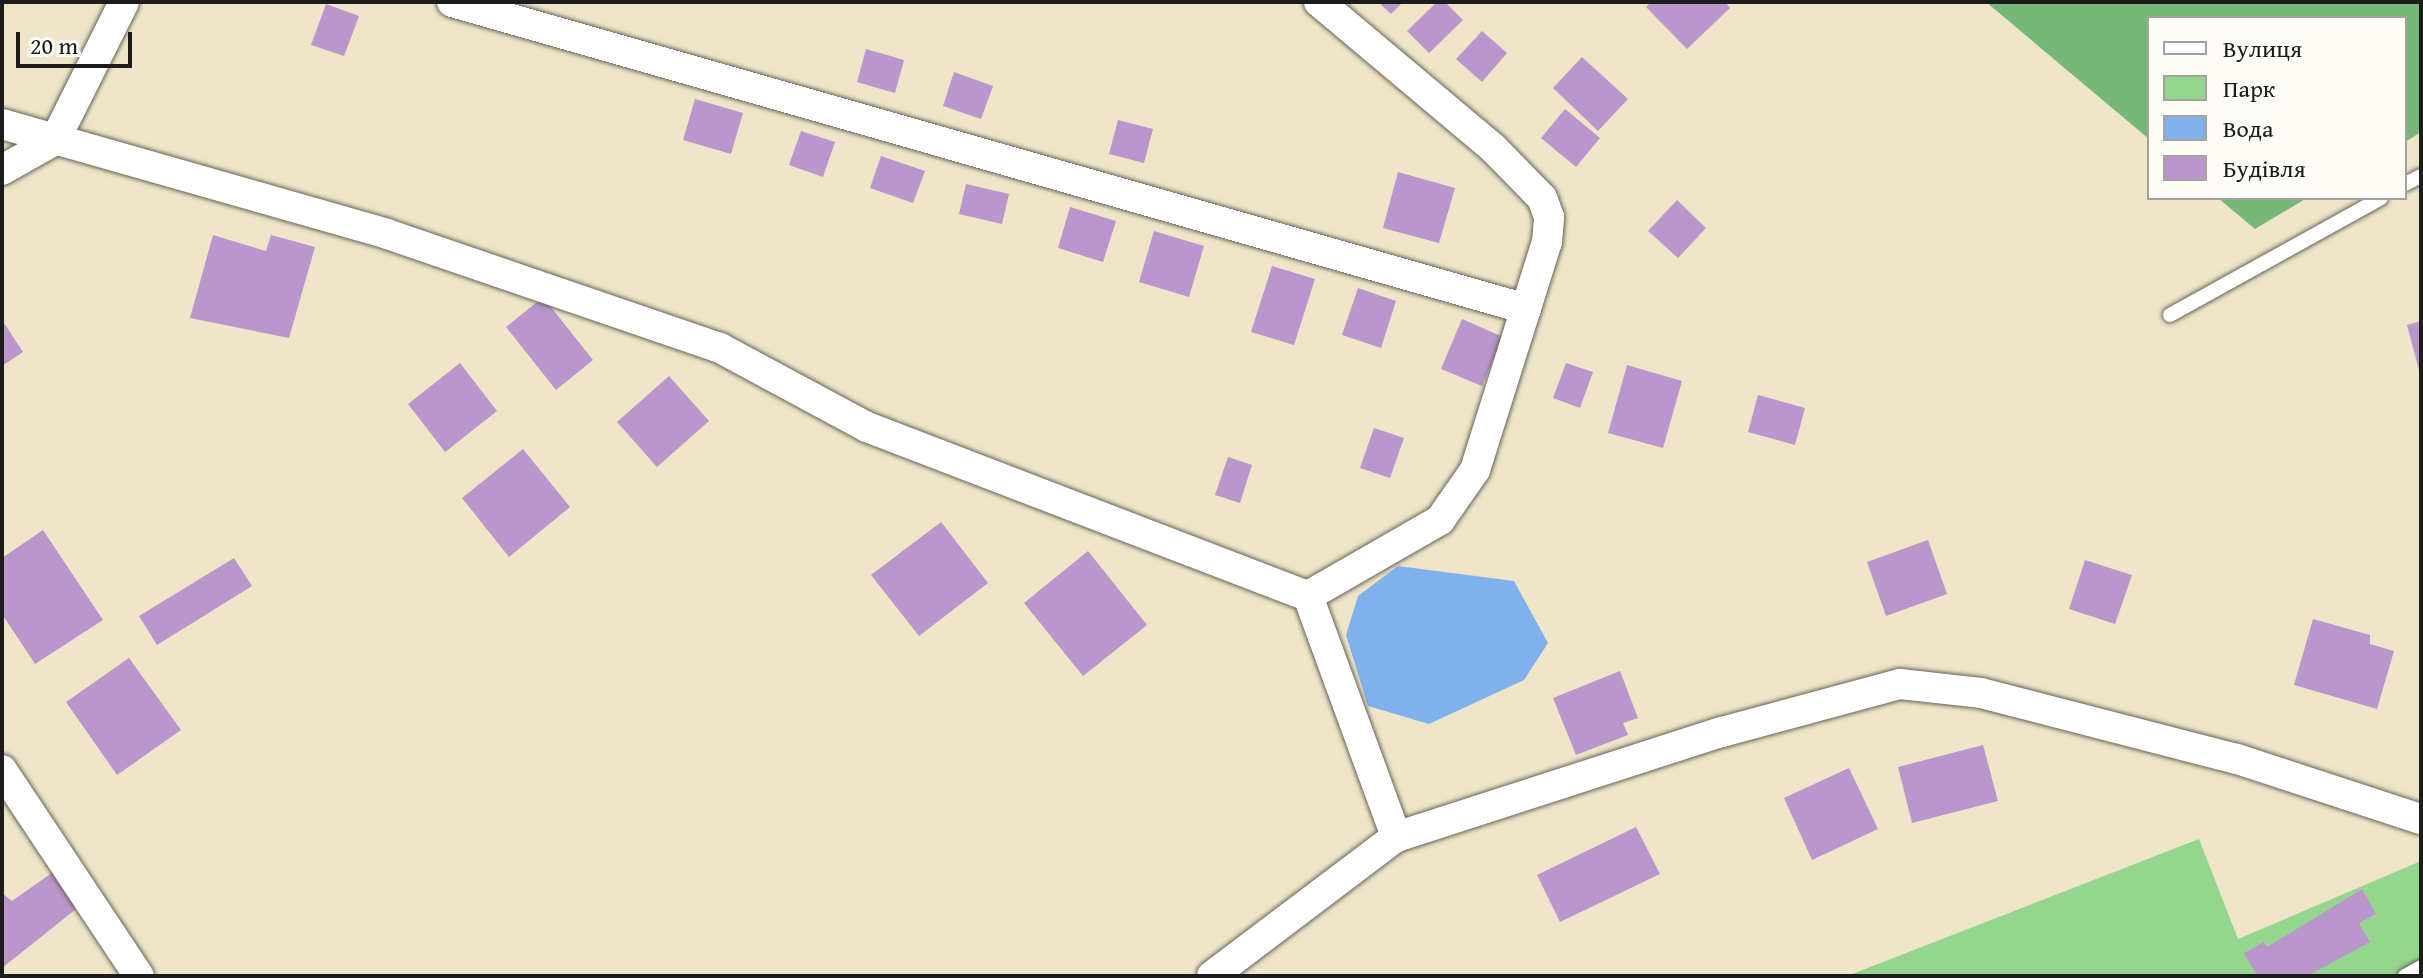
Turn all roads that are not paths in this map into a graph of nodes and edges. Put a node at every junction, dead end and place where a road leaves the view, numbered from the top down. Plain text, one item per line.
1 (124, 2) edge
2 (452, 2) edge
3 (1319, 2) edge
4 (2, 124) edge
5 (55, 140) junction
6 (2, 170) edge
7 (2377, 200) edge
8 (1526, 309) junction
9 (2170, 315) dead end
10 (1308, 596) junction
11 (2, 770) edge
12 (2421, 819) edge
13 (1396, 837) junction
14 (2421, 967) edge
15 (139, 976) edge
16 (1212, 976) edge
17 (2405, 976) edge

1 - 5 street
2 - 8 street
3 - 8 street
4 - 5 street
5 - 6 street
5 - 10 street
7 - 9 lane
8 - 10 street
10 - 13 street
11 - 15 street
12 - 13 street
13 - 16 street
14 - 17 lane

